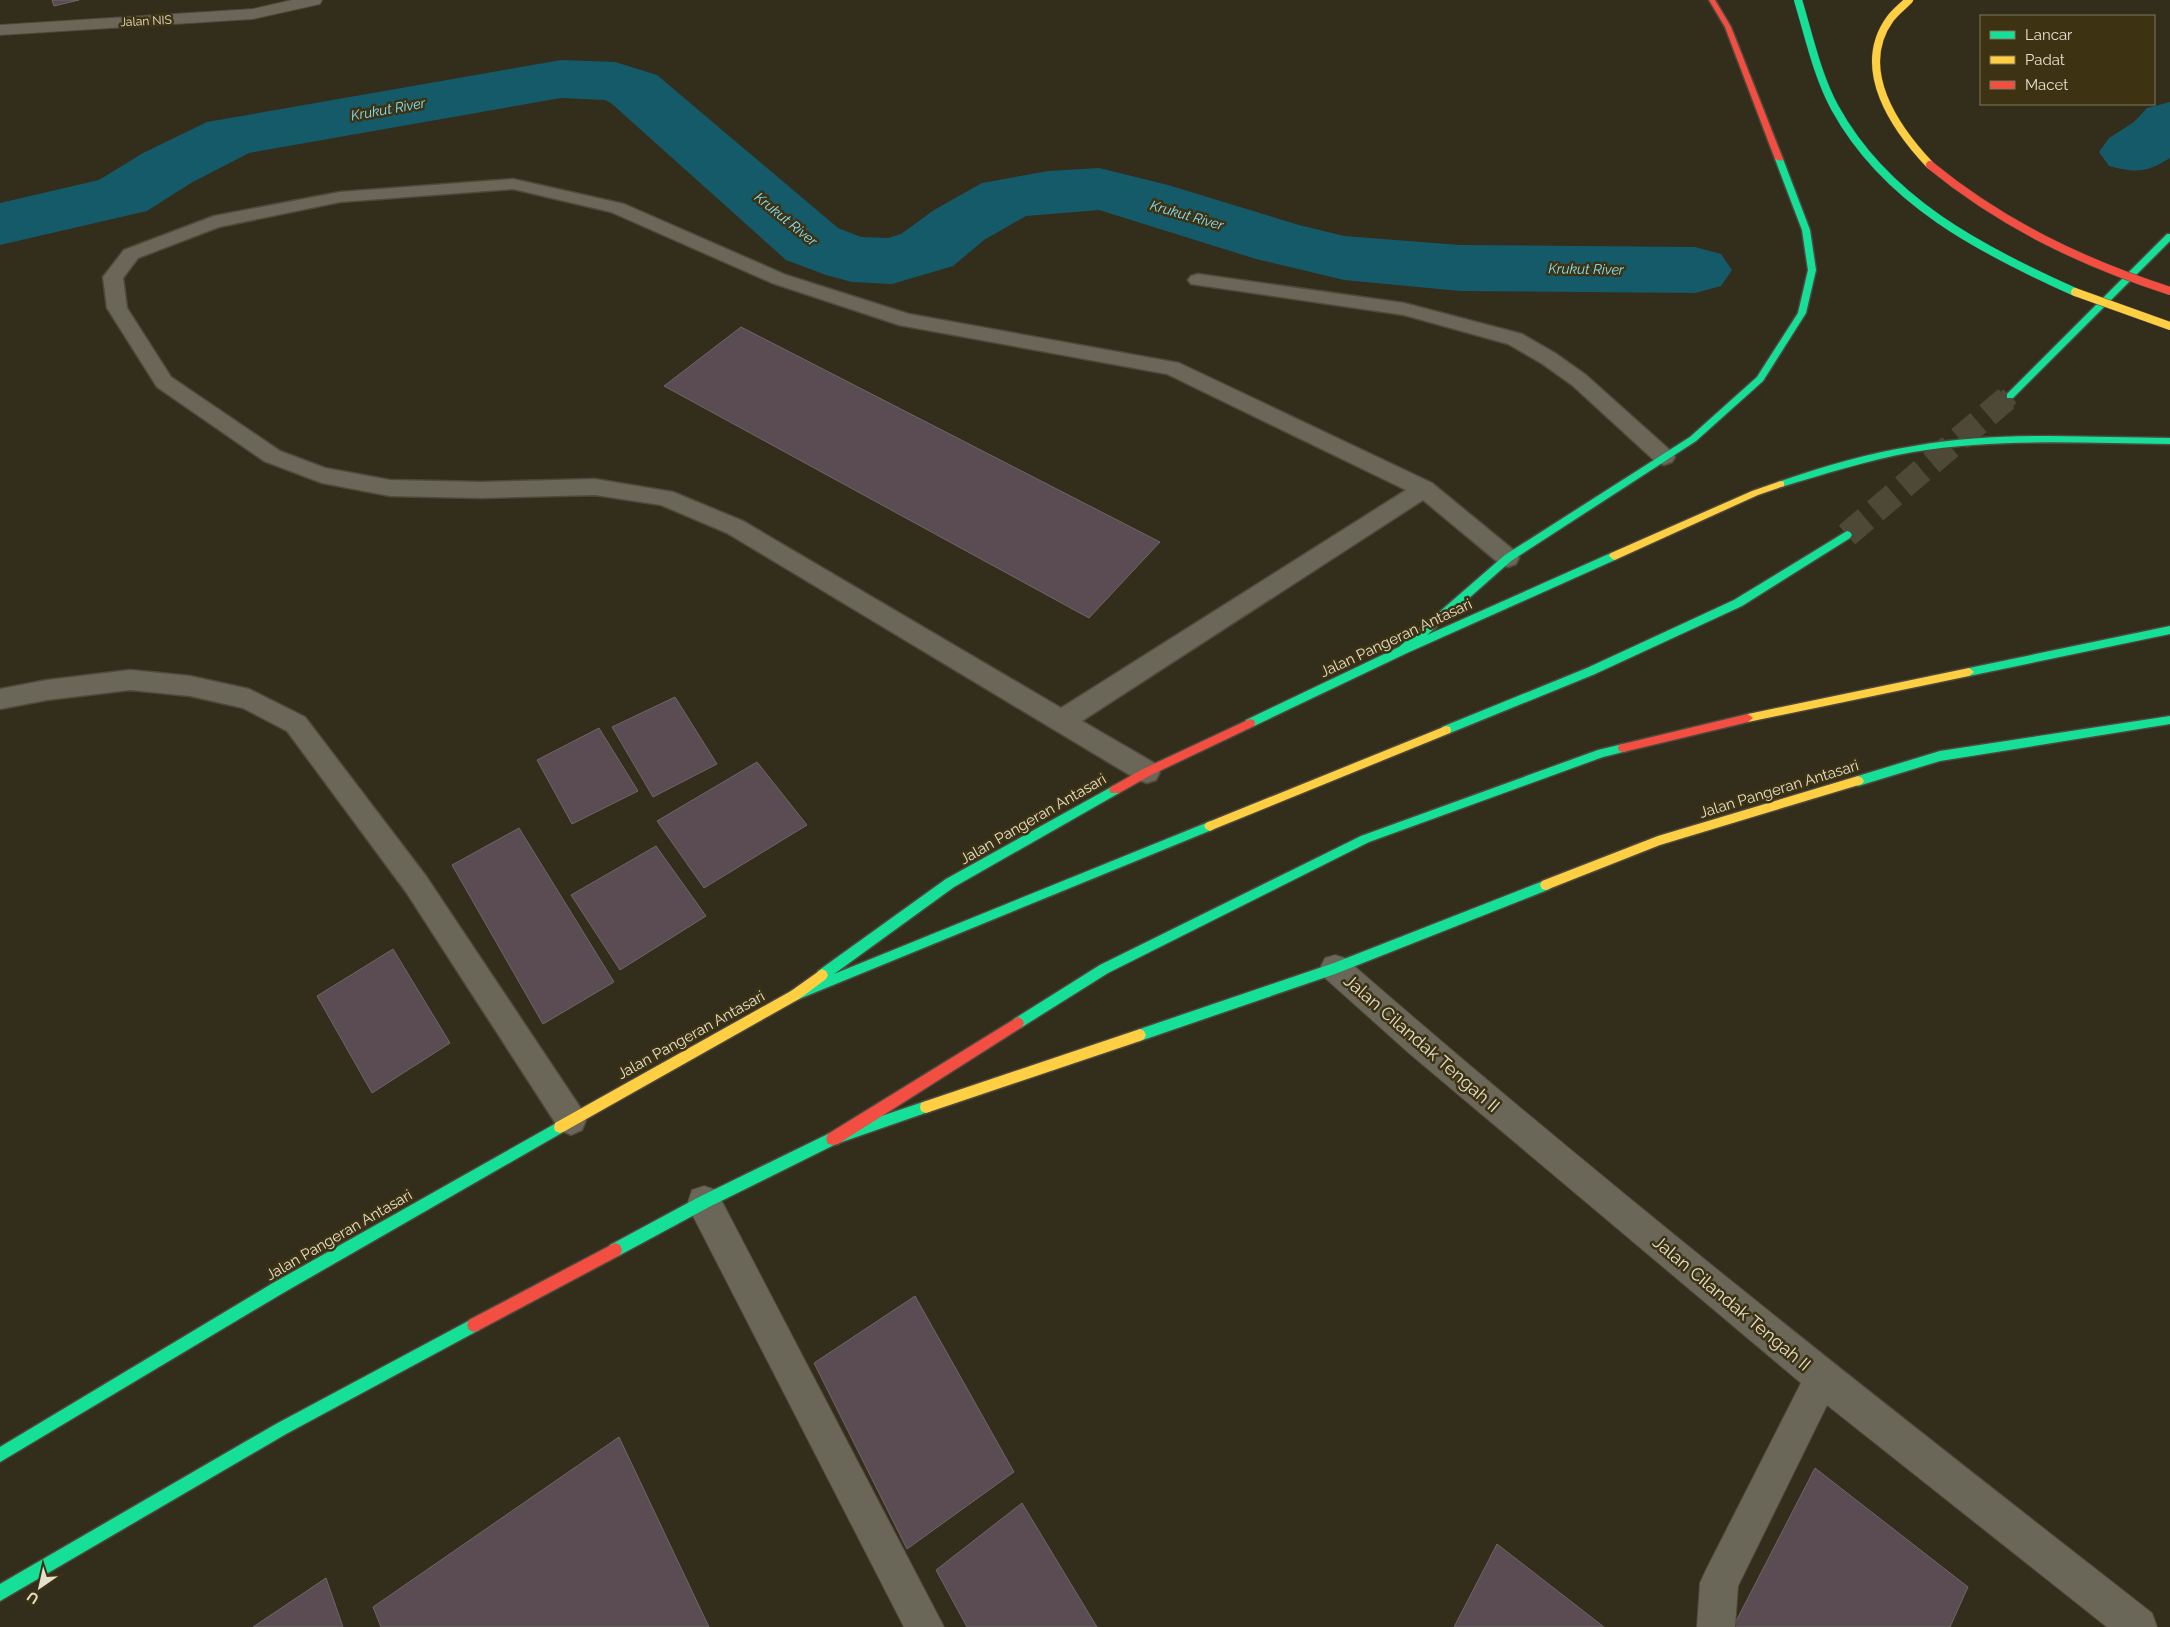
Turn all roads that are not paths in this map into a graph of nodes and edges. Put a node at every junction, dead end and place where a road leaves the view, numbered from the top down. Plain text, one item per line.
1 (314, 0) edge
2 (1712, 0) edge
3 (1798, 0) edge
4 (1909, 0) edge
5 (0, 30) edge
6 (2170, 236) edge
7 (1198, 280) dead end
8 (2170, 292) edge
9 (2170, 326) edge
10 (2010, 396) tunnel mouth
11 (2170, 441) edge
12 (1664, 457) junction
13 (1424, 489) junction
14 (1848, 535) tunnel mouth
15 (1508, 558) junction
16 (2170, 630) edge
17 (1403, 650) junction
18 (0, 698) edge
19 (2170, 720) edge
20 (1061, 721) junction
21 (1147, 772) junction
22 (1335, 968) junction
23 (794, 995) junction
24 (572, 1120) junction
25 (833, 1140) junction
26 (704, 1202) junction
27 (1822, 1378) junction
28 (0, 1455) edge
29 (0, 1593) edge
30 (925, 1627) edge
31 (1716, 1627) edge
32 (2138, 1627) edge

1 - 5 street, Jalan NIS
2 - 12 main road
3 - 9 main road, bridge
4 - 8 main road, bridge
6 - 10 main road
7 - 12 lane
11 - 17 main road, Jalan Pangeran Antasari
12 - 15 main road
13 - 15 lane
13 - 20 lane
13 - 20 lane
14 - 23 main road
15 - 17 main road
16 - 25 main road
17 - 21 main road, Jalan Pangeran Antasari
18 - 24 lane
19 - 22 main road, Jalan Pangeran Antasari
20 - 21 lane
21 - 23 main road, Jalan Pangeran Antasari
22 - 25 main road, Jalan Pangeran Antasari
22 - 27 street, Jalan Cilandak Tengah II
23 - 24 main road, Jalan Pangeran Antasari
24 - 28 main road, Jalan Pangeran Antasari
25 - 26 main road, Jalan Pangeran Antasari
26 - 29 main road, Jalan Pangeran Antasari
26 - 30 street
27 - 31 street
27 - 32 street, Jalan Cilandak Tengah II

